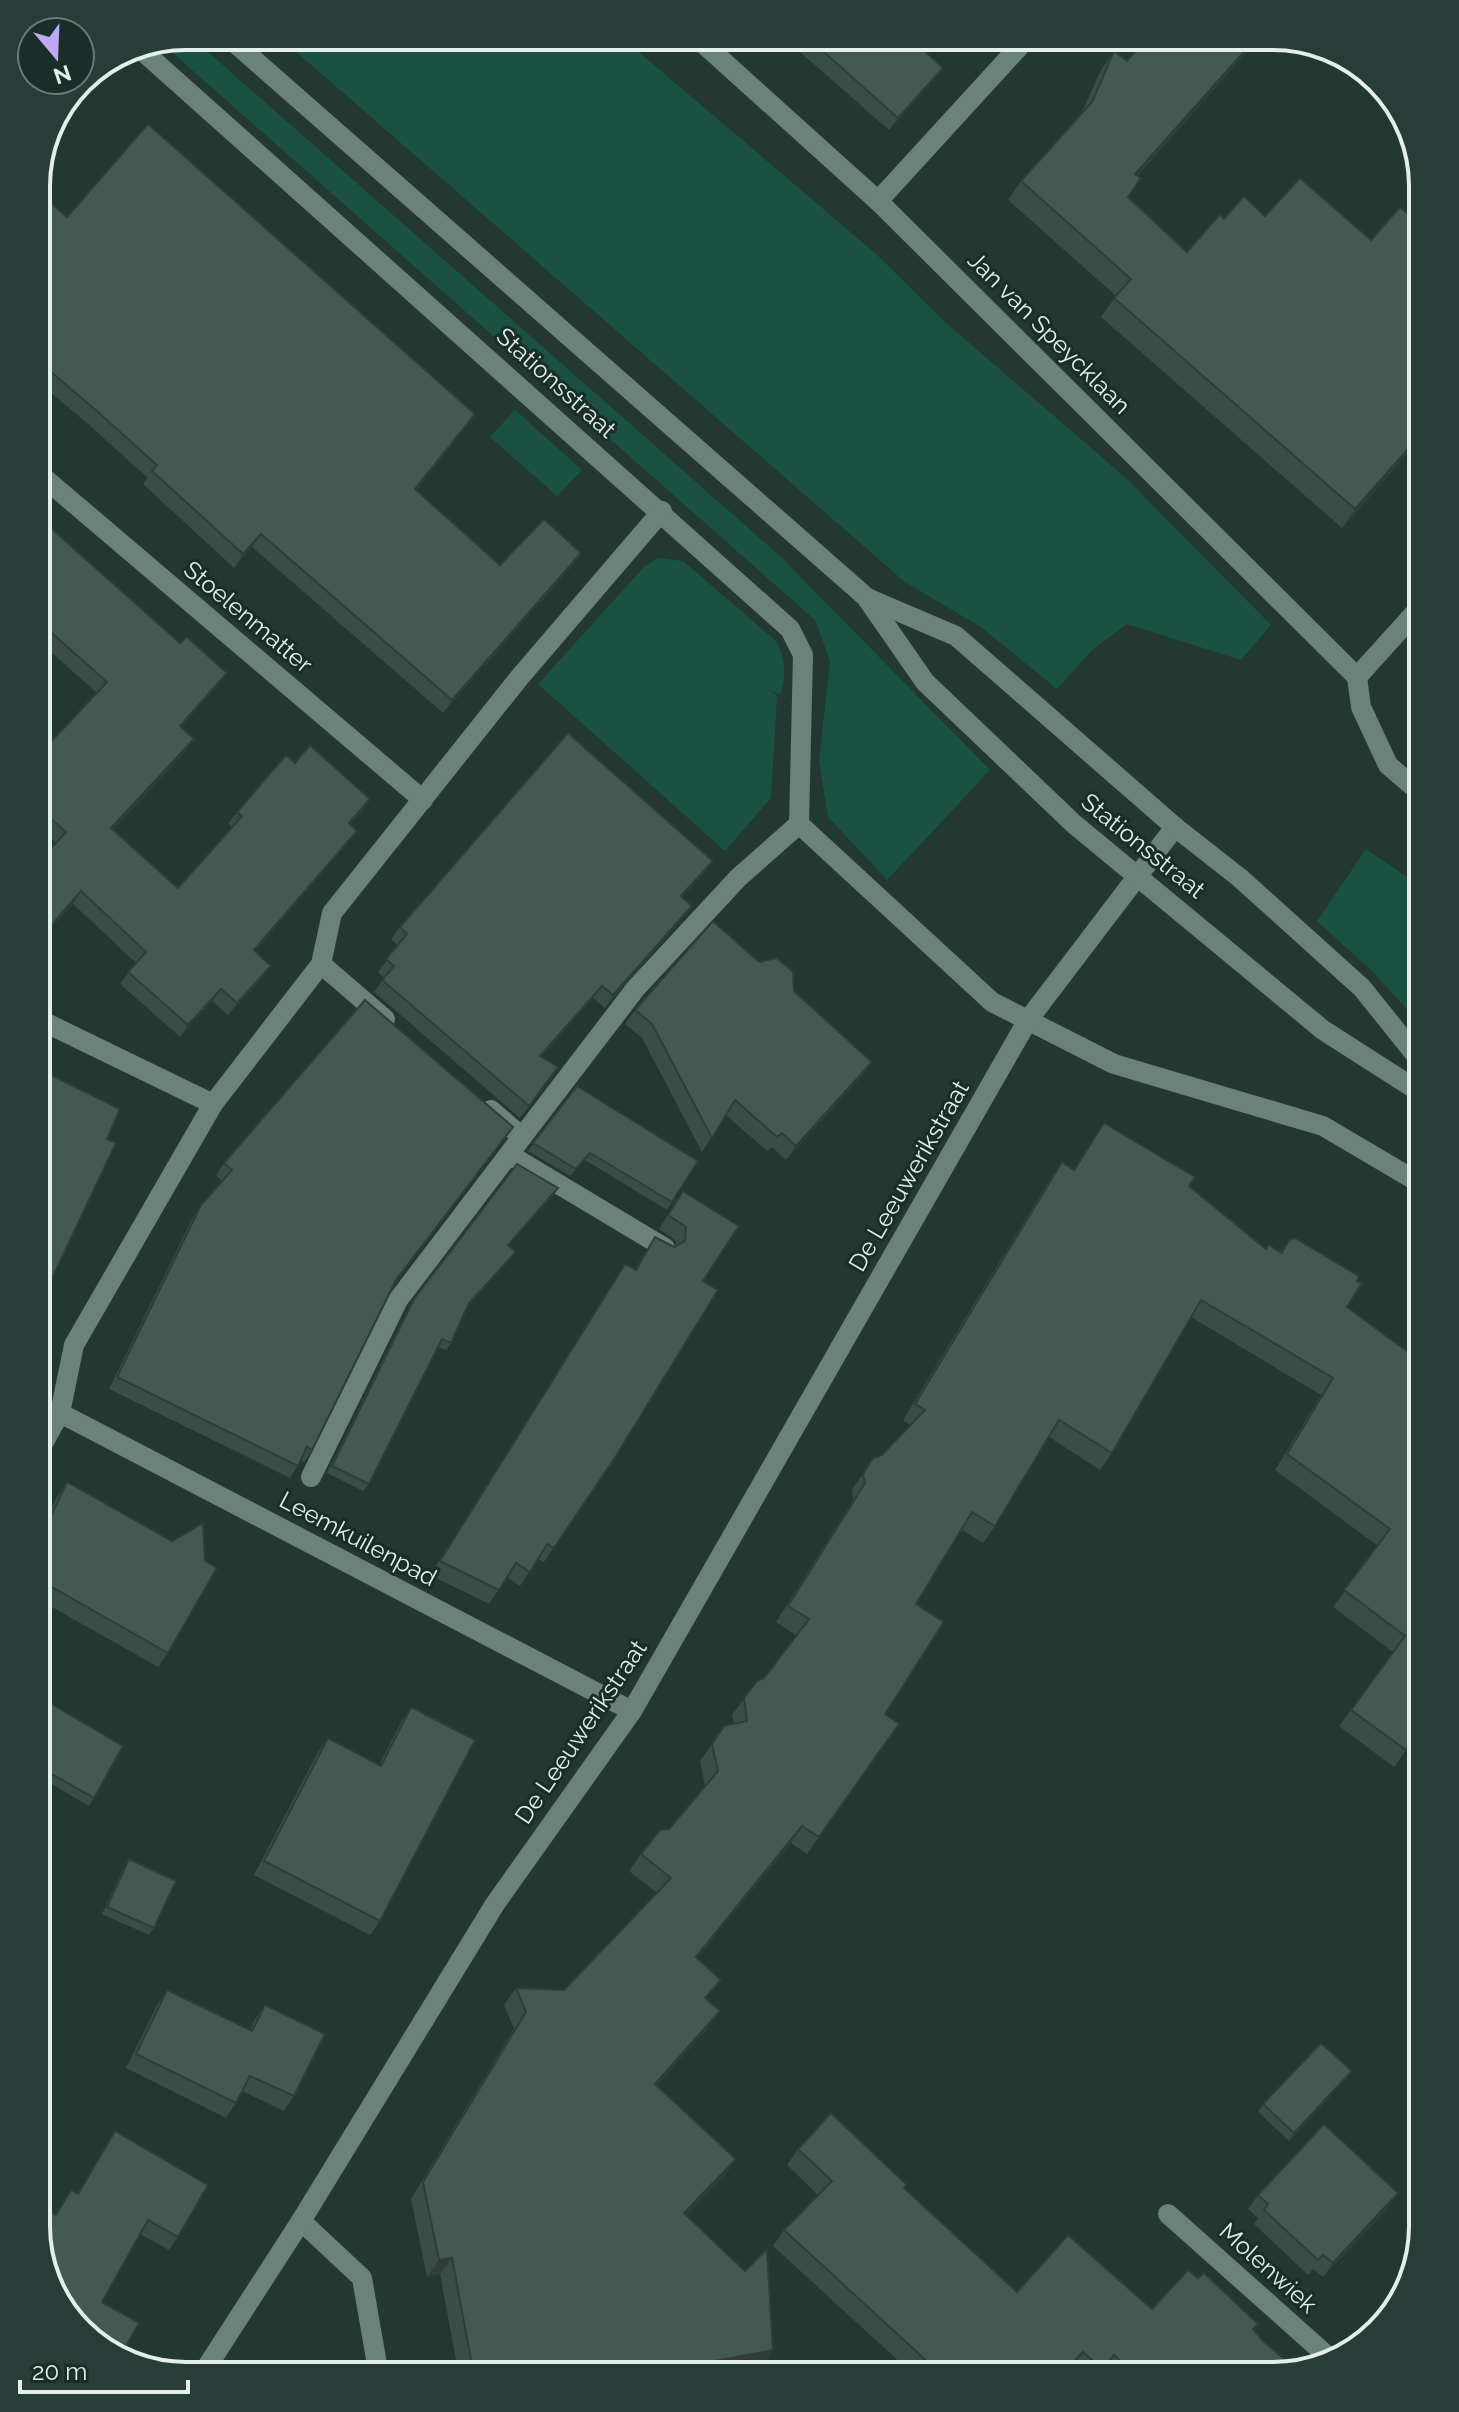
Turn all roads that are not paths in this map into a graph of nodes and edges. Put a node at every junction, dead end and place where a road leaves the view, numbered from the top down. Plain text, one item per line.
1 (243, 50) edge
2 (711, 50) edge
3 (1016, 50) edge
4 (148, 56) edge
5 (878, 201) junction
6 (50, 486) edge
7 (662, 511) junction
8 (866, 597) junction
9 (1409, 619) edge
10 (1357, 677) junction
11 (1409, 783) edge
12 (423, 800) junction
13 (799, 824) junction
14 (1175, 827) junction
15 (1137, 876) junction
16 (321, 964) junction
17 (1028, 1020) junction
18 (50, 1025) edge
19 (402, 1034) edge
20 (1409, 1047) edge
21 (1409, 1085) edge
22 (473, 1094) edge
23 (213, 1104) junction
24 (522, 1137) junction
25 (510, 1155) junction
26 (1409, 1177) edge
27 (665, 1248) edge
28 (60, 1413) junction
29 (50, 1431) edge
30 (311, 1477) dead end
31 (632, 1711) junction
32 (1168, 2214) dead end
33 (301, 2221) junction
34 (1323, 2352) edge
35 (210, 2362) edge
36 (377, 2362) edge

1 - 8 street, Stationsstraat
2 - 5 street, Jan van Speycklaan
3 - 5 street
4 - 7 street, Stationsstraat
5 - 10 street, Jan van Speycklaan
6 - 12 street, Stoelenmatter
7 - 12 street
7 - 13 street, Stationsstraat
8 - 14 street, Stationsstraat
8 - 15 street, Stationsstraat
9 - 10 street
10 - 11 street
12 - 16 street
13 - 17 street
13 - 24 street
14 - 15 street, De Leeuwerikstraat
14 - 20 street, Stationsstraat
15 - 17 street, De Leeuwerikstraat
15 - 21 street, Stationsstraat
16 - 19 street
16 - 23 street
17 - 26 street
17 - 31 street, De Leeuwerikstraat
18 - 23 street
22 - 24 street
23 - 28 street
24 - 25 street
25 - 27 street
25 - 30 street
28 - 29 street
28 - 31 street, Leemkuilenpad
31 - 33 street, De Leeuwerikstraat
32 - 34 street, Molenwiek
33 - 35 street, De Leeuwerikstraat
33 - 36 street

